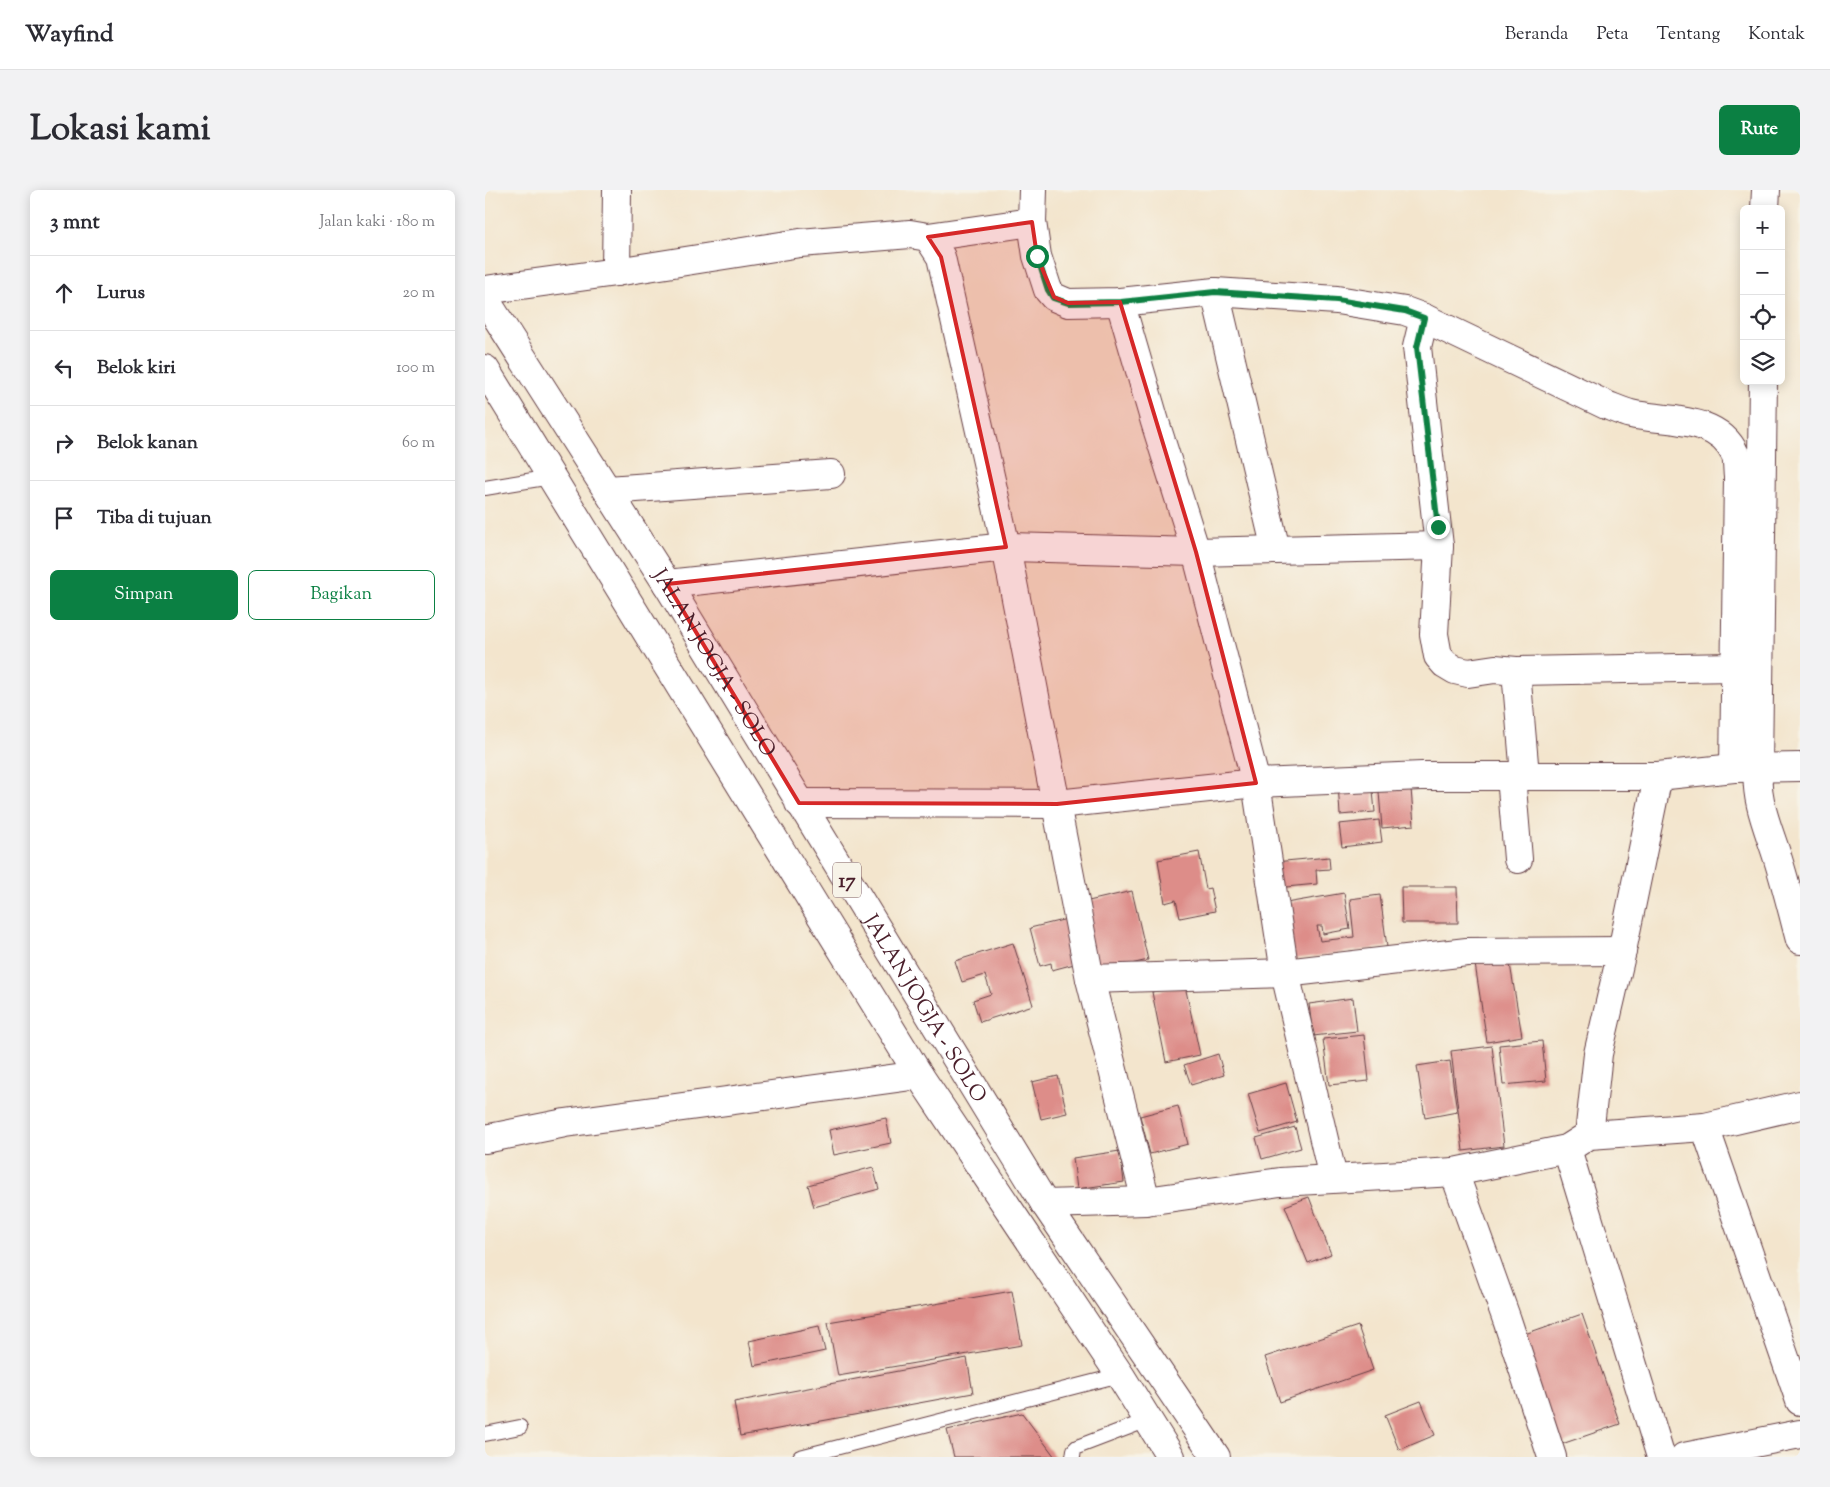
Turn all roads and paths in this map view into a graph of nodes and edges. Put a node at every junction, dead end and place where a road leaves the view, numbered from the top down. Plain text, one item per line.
1 (617, 190) edge
2 (1033, 190) edge
3 (1765, 190) edge
4 (1765, 205) edge
5 (1032, 222) junction
6 (928, 238) junction
7 (616, 272) junction
8 (485, 290) edge
9 (1215, 292) junction
10 (485, 299) edge
11 (1121, 302) junction
12 (1424, 318) junction
13 (485, 369) edge
14 (1763, 385) edge
15 (831, 474) dead end
16 (551, 477) junction
17 (485, 488) edge
18 (608, 490) junction
19 (1439, 546) junction
20 (1006, 547) junction
21 (1276, 550) junction
22 (1196, 552) junction
23 (667, 584) junction
24 (1734, 668) junction
25 (1516, 671) junction
26 (1800, 767) edge
27 (1746, 768) junction
28 (1518, 776) junction
29 (1659, 776) junction
30 (1256, 783) junction
31 (799, 803) junction
32 (1057, 804) junction
33 (1518, 859) dead end
34 (1800, 940) edge
35 (1622, 951) junction
36 (1285, 973) junction
37 (1090, 979) junction
38 (919, 1075) junction
39 (1800, 1105) edge
40 (1705, 1127) junction
41 (485, 1139) edge
42 (1578, 1142) junction
43 (1454, 1172) junction
44 (1333, 1178) junction
45 (1146, 1202) junction
46 (1045, 1204) junction
47 (1120, 1374) junction
48 (1800, 1401) edge
49 (1148, 1420) junction
50 (520, 1427) dead end
51 (485, 1434) edge
52 (1800, 1434) edge
53 (800, 1457) edge
54 (1073, 1457) edge
55 (1171, 1457) edge
56 (1216, 1457) edge
57 (1553, 1457) edge
58 (1661, 1457) edge
59 (1685, 1457) edge

1 - 7 main road
2 - 5 main road
3 - 4 main road
5 - 6 main road
5 - 11 main road
6 - 7 main road
6 - 20 main road
7 - 8 main road
9 - 11 main road
9 - 12 main road
9 - 21 main road
10 - 18 main road, JALAN JOGJA - SOLO / 17
11 - 22 main road
12 - 19 main road
12 - 24 main road
13 - 16 main road, JALAN JOGJA - SOLO / 17
14 - 27 main road
15 - 18 main road
16 - 17 lane
16 - 38 main road, JALAN JOGJA - SOLO / 17
18 - 23 main road, JALAN JOGJA - SOLO / 17
19 - 21 main road
19 - 25 main road
20 - 22 main road
20 - 23 main road
20 - 32 main road
21 - 22 main road
22 - 30 main road
23 - 31 main road, JALAN JOGJA - SOLO / 17
24 - 25 main road
24 - 27 main road
25 - 28 main road
26 - 27 main road
27 - 29 main road
27 - 34 main road
28 - 29 main road
28 - 30 main road
28 - 33 main road
29 - 35 main road
30 - 32 main road
30 - 36 main road
31 - 32 main road
31 - 46 main road, JALAN JOGJA - SOLO / 17
32 - 37 main road
35 - 36 main road
35 - 42 main road
36 - 37 main road
36 - 44 main road
37 - 45 main road
38 - 41 main road
38 - 47 main road, JALAN JOGJA - SOLO / 17
39 - 40 main road
40 - 42 main road
40 - 48 main road
42 - 43 main road
42 - 58 main road
43 - 44 main road
43 - 57 main road
44 - 45 main road
45 - 46 main road
46 - 56 main road, JALAN JOGJA - SOLO / 17
47 - 49 main road, JALAN JOGJA - SOLO / 17
47 - 53 lane
49 - 54 lane
49 - 55 main road, JALAN JOGJA - SOLO / 17
50 - 51 lane
52 - 59 main road

